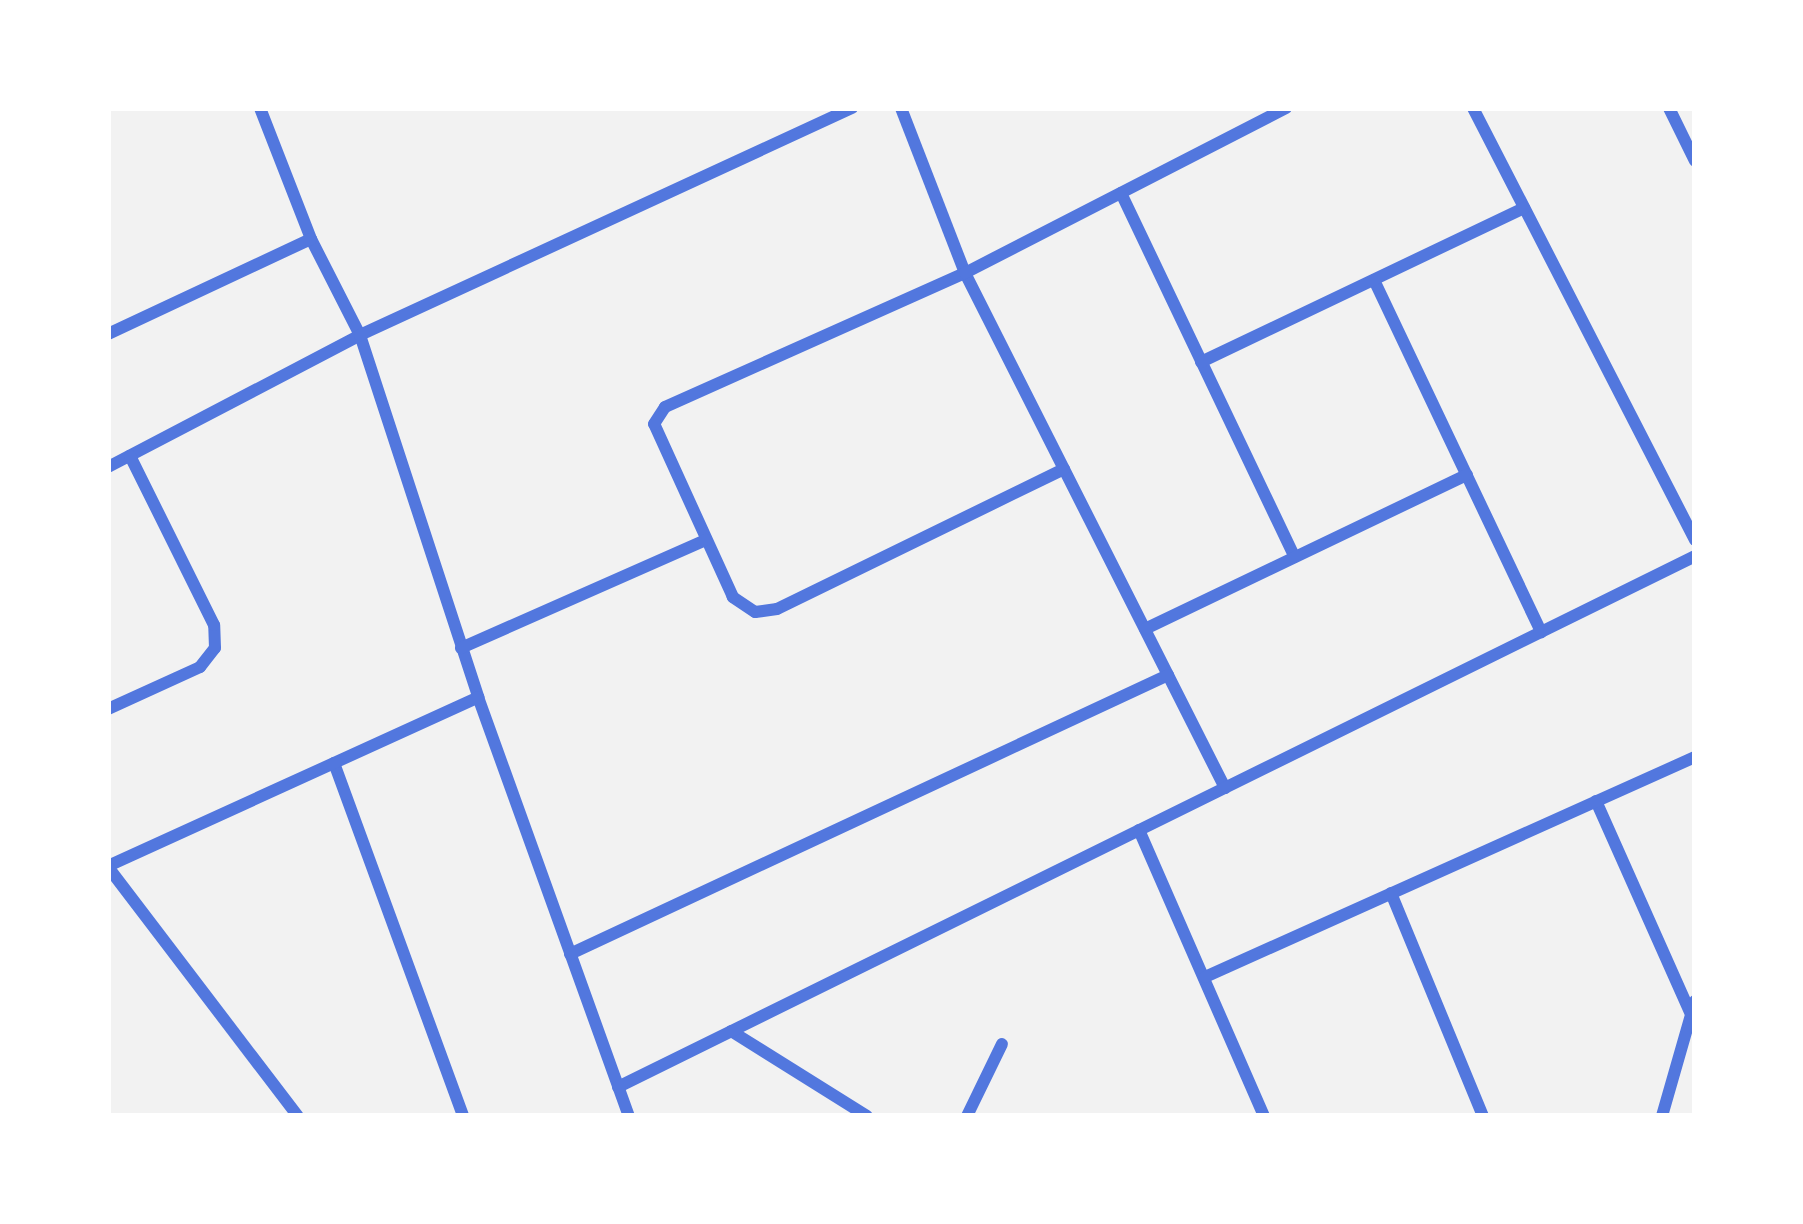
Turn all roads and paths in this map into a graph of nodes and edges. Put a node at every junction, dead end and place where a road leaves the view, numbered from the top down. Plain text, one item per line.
1 (260, 108) edge
2 (852, 108) edge
3 (901, 108) edge
4 (1286, 108) edge
5 (1473, 108) edge
6 (1669, 108) edge
7 (1695, 160) edge
8 (1121, 193) junction
9 (1524, 208) junction
10 (311, 238) junction
11 (965, 273) junction
12 (1374, 280) junction
13 (108, 334) edge
14 (360, 335) junction
15 (1202, 362) junction
16 (130, 456) junction
17 (108, 467) edge
18 (1064, 470) junction
19 (1467, 475) junction
20 (706, 540) junction
21 (1695, 541) edge
22 (1695, 556) edge
23 (1295, 557) junction
24 (1145, 629) junction
25 (1541, 632) junction
26 (461, 647) junction
27 (1168, 675) junction
28 (478, 697) junction
29 (108, 709) edge
30 (1695, 757) edge
31 (334, 763) junction
32 (1225, 788) junction
33 (1596, 801) junction
34 (1139, 830) junction
35 (108, 867) edge
36 (1391, 893) junction
37 (570, 954) junction
38 (1204, 977) junction
39 (1692, 1006) edge
40 (731, 1031) junction
41 (1002, 1044) dead end
42 (618, 1087) junction
43 (298, 1116) edge
44 (463, 1116) edge
45 (629, 1116) edge
46 (867, 1116) edge
47 (967, 1116) edge
48 (1264, 1116) edge
49 (1483, 1116) edge
50 (1662, 1116) edge

1 - 10 street
2 - 14 street
3 - 11 street
4 - 8 street
5 - 9 street
6 - 7 street
8 - 11 street
8 - 15 street
9 - 12 street
9 - 21 street
10 - 13 street
10 - 14 street
11 - 18 street
11 - 20 street
12 - 15 street
12 - 19 street
14 - 16 street
14 - 26 street
15 - 23 street
16 - 17 street
16 - 29 street
18 - 20 street
18 - 24 street
19 - 23 street
19 - 25 street
20 - 26 street
22 - 25 street
23 - 24 street
24 - 27 street
25 - 32 street
26 - 28 street
27 - 32 street
27 - 37 street
28 - 31 street
28 - 37 street
30 - 33 street
31 - 35 street
31 - 44 street
32 - 34 street
33 - 36 street
33 - 39 street
34 - 38 street
34 - 40 street
35 - 43 street
36 - 38 street
36 - 49 street
37 - 42 street
38 - 48 street
39 - 50 street
40 - 42 street
40 - 46 street
41 - 47 street
42 - 45 street

